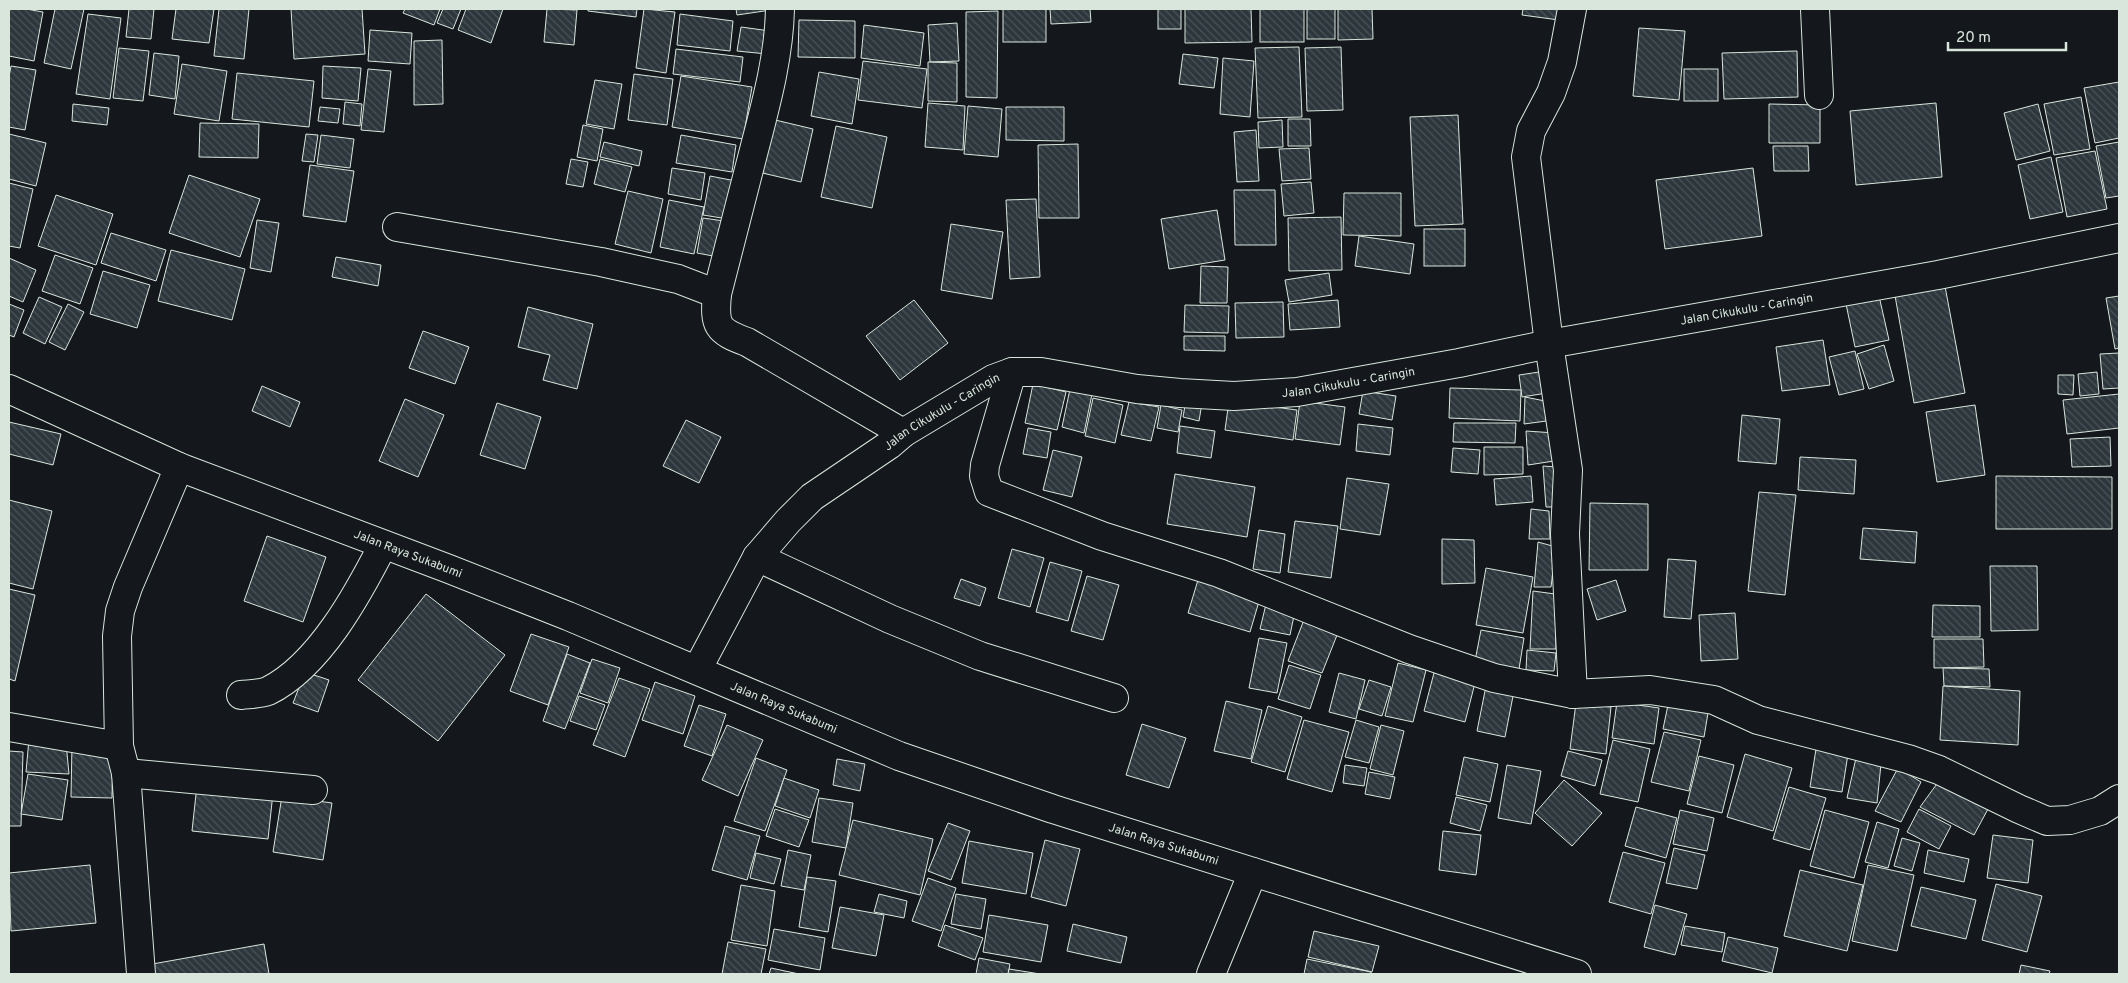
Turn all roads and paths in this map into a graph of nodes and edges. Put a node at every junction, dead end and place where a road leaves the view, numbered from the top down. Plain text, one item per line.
1 (780, 9) edge
2 (1572, 9) edge
3 (1815, 9) edge
4 (1820, 95) dead end
5 (397, 227) dead end
6 (2119, 238) edge
7 (717, 294) junction
8 (1548, 344) junction
9 (1012, 372) junction
10 (9, 389) edge
11 (903, 433) junction
12 (180, 467) junction
13 (383, 546) junction
14 (757, 556) junction
15 (697, 670) junction
16 (1573, 694) junction
17 (242, 695) dead end
18 (1114, 698) dead end
19 (9, 727) edge
20 (119, 746) junction
21 (126, 773) junction
22 (313, 790) dead end
23 (2119, 799) edge
24 (1253, 872) junction
25 (141, 974) edge
26 (1211, 974) edge
27 (1577, 974) edge

1 - 7 main road
2 - 8 main road
3 - 4 main road
5 - 7 main road
6 - 8 main road, Jalan Cikukulu - Caringin
7 - 11 main road
8 - 9 main road, Jalan Cikukulu - Caringin
8 - 16 main road
9 - 11 main road, Jalan Cikukulu - Caringin
9 - 16 main road
10 - 12 main road, Jalan Raya Sukabumi
11 - 14 main road, Jalan Cikukulu - Caringin
12 - 13 main road, Jalan Raya Sukabumi
12 - 20 main road
13 - 15 main road, Jalan Raya Sukabumi
13 - 17 main road
14 - 15 main road, Jalan Cikukulu - Caringin
14 - 18 main road
15 - 24 main road, Jalan Raya Sukabumi
16 - 23 main road
19 - 20 main road
20 - 21 main road
21 - 22 main road
21 - 25 main road
24 - 26 main road
24 - 27 main road, Jalan Raya Sukabumi

